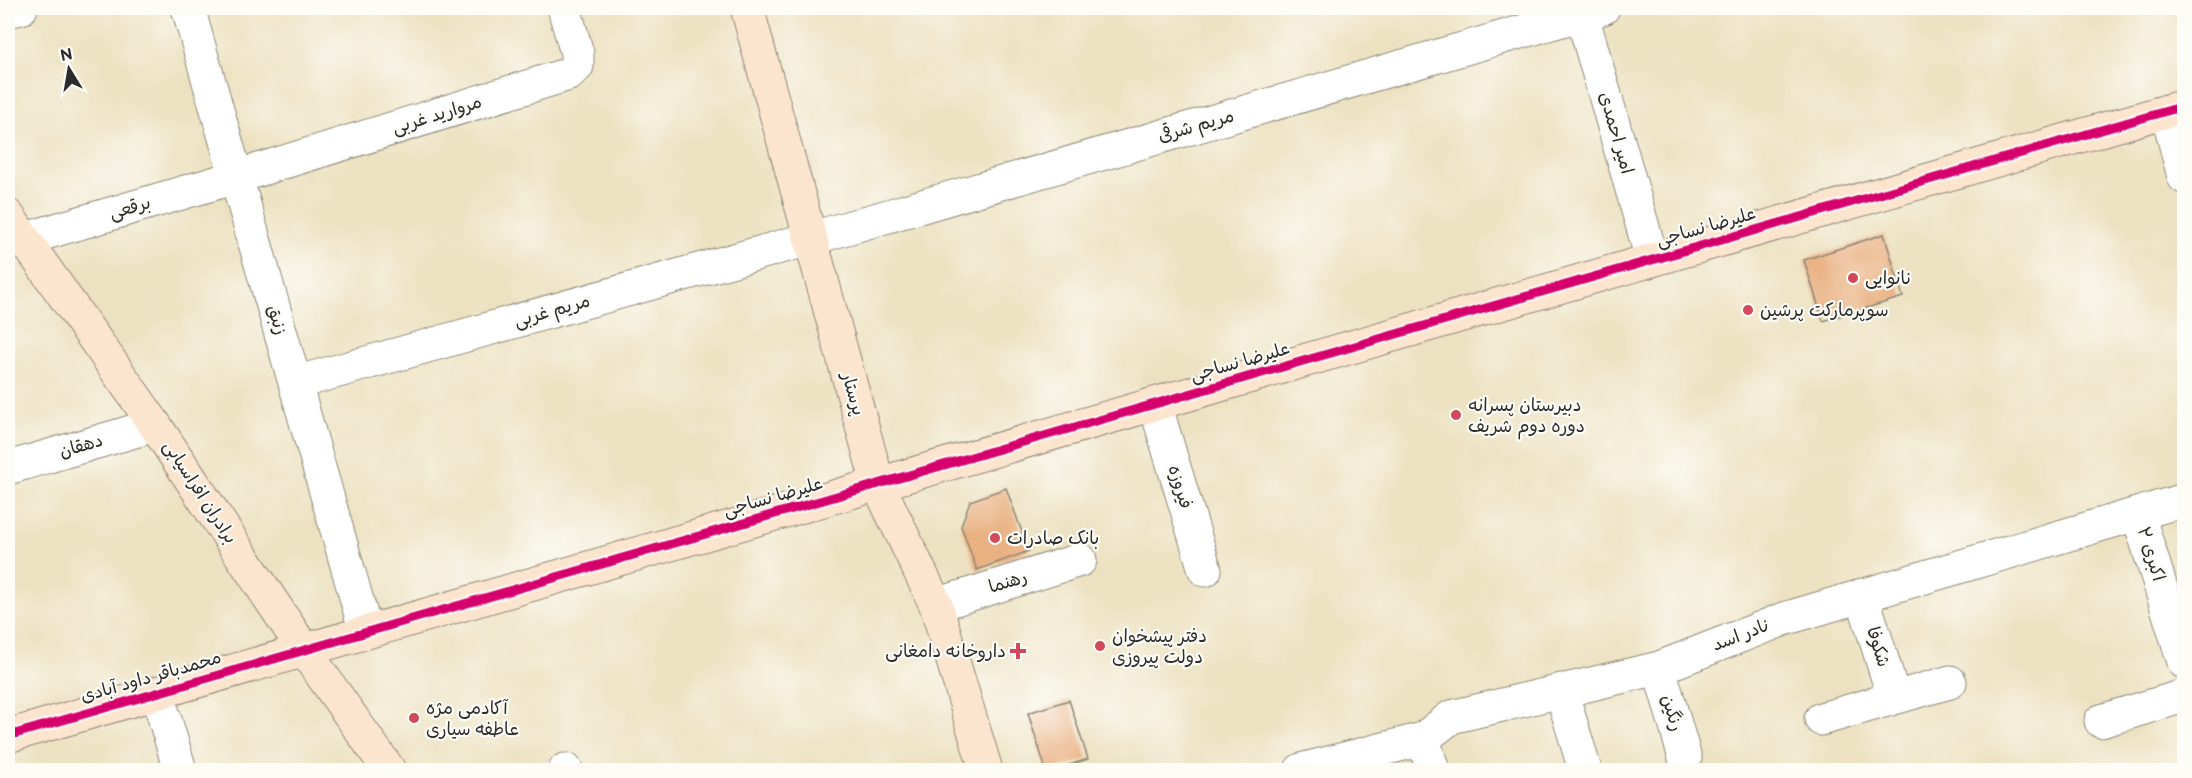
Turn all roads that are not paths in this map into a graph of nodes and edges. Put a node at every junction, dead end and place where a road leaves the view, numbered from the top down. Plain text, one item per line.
1 (21, 8) edge
2 (188, 8) edge
3 (564, 8) edge
4 (747, 8) edge
5 (1588, 10) edge
6 (8, 11) edge
7 (2176, 108) edge
8 (236, 177) junction
9 (2184, 177) edge
10 (13, 233) edge
11 (809, 239) junction
12 (1652, 260) junction
13 (295, 383) junction
14 (1155, 404) junction
15 (155, 425) junction
16 (8, 468) edge
17 (878, 484) junction
18 (2184, 500) edge
19 (2138, 514) junction
20 (1080, 560) dead end
21 (1205, 570) dead end
22 (1862, 596) junction
23 (936, 605) junction
24 (366, 632) junction
25 (304, 650) junction
26 (2184, 662) edge
27 (1659, 668) junction
28 (1950, 682) dead end
29 (1561, 690) junction
30 (157, 693) junction
31 (2184, 696) edge
32 (1894, 698) junction
33 (1821, 719) dead end
34 (2101, 721) dead end
35 (8, 736) edge
36 (1423, 739) junction
37 (1685, 758) dead end
38 (180, 771) edge
39 (389, 771) edge
40 (986, 771) edge
41 (1301, 771) edge
42 (1433, 771) edge
43 (1586, 771) edge

1 - 6 street
2 - 8 street, زنبق
3 - 8 street, مروارید غربی
4 - 11 street, پرستار
5 - 11 street, مریم شرقی
5 - 12 street, امیر احمدی
7 - 9 street
7 - 12 street, علیرضا نساجی
8 - 10 street, برقعی
8 - 13 street, زنبق
10 - 15 street, برادران افراسیابی
11 - 13 street, مریم غربی
11 - 17 street, پرستار
12 - 14 street, علیرضا نساجی
13 - 24 street, زنبق
14 - 17 street, علیرضا نساجی
14 - 21 street, فیروزه
15 - 16 street, دهقان
15 - 25 street, برادران افراسیابی
17 - 23 street, پرستار
17 - 24 street, علیرضا نساجی
18 - 19 street, نادر اسد
19 - 22 street, نادر اسد
19 - 26 street, اکبری ۲
20 - 23 street, رهنما
22 - 27 street, نادر اسد
22 - 32 street, شکوفا
23 - 40 street, پرستار
24 - 25 street, علیرضا نساجی
25 - 30 street, محمدباقر داود آبادی
25 - 39 street, برادران افراسیابی
27 - 29 street, نادر اسد
27 - 37 street, رنگین
28 - 32 street
29 - 36 street, نادر اسد
29 - 43 street
30 - 35 street, محمدباقر داود آبادی
30 - 38 street
31 - 34 street
32 - 33 street
36 - 41 street, نادر اسد
36 - 42 street

